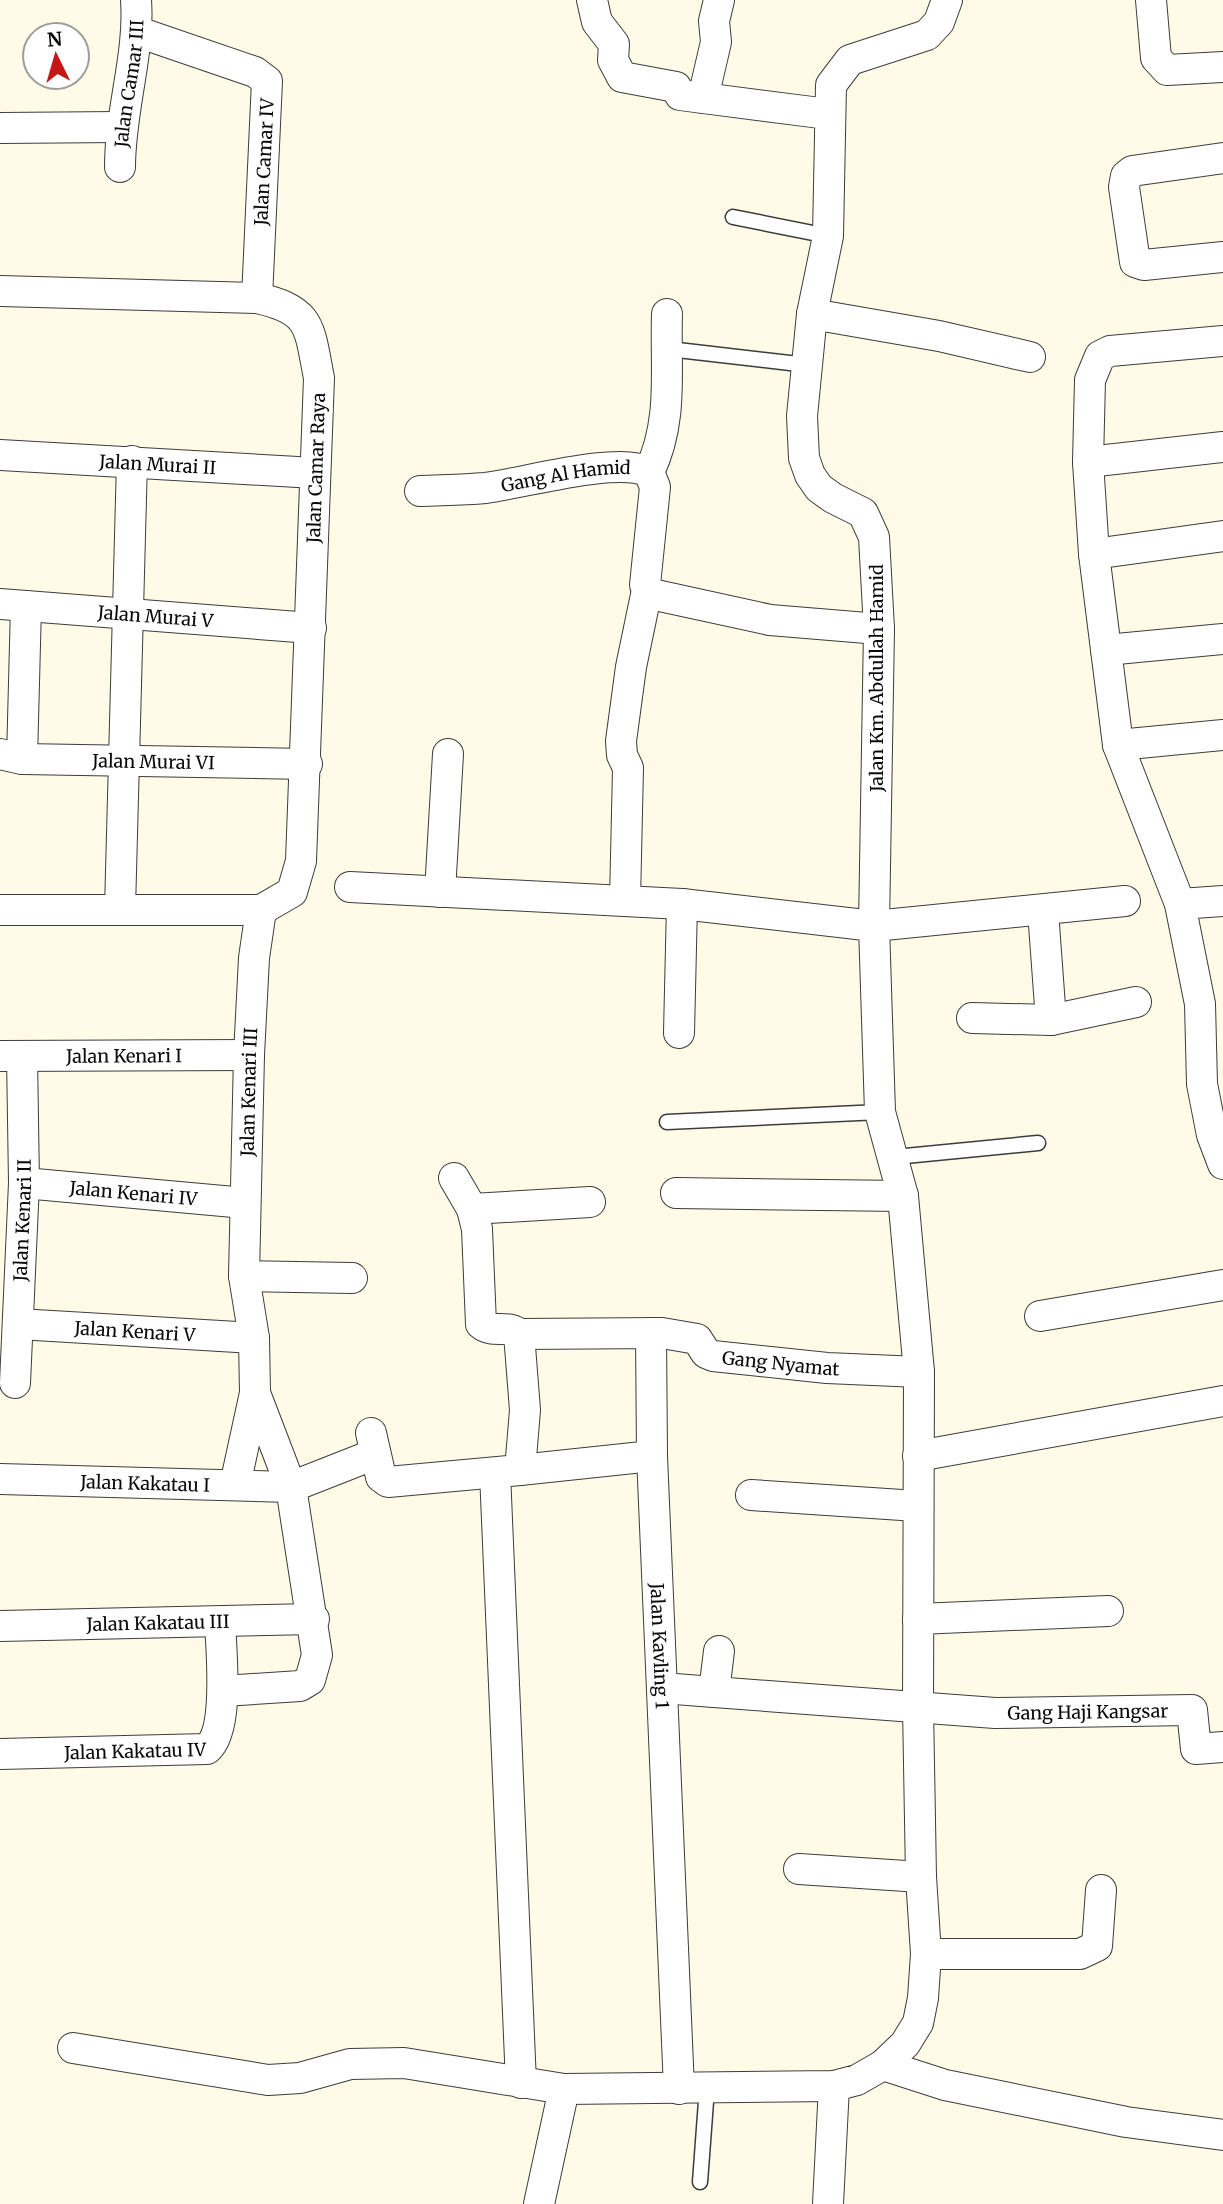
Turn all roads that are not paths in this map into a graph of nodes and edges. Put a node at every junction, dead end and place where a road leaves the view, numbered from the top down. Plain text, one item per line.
1 (136, 0) edge
2 (592, 0) edge
3 (719, 0) edge
4 (947, 0) edge
5 (1150, 0) edge
6 (138, 32) junction
7 (1223, 67) edge
8 (703, 99) junction
9 (828, 114) junction
10 (120, 127) junction
11 (0, 128) edge
12 (1223, 158) edge
13 (120, 167) dead end
14 (733, 217) dead end
15 (828, 236) junction
16 (1223, 257) edge
17 (0, 291) edge
18 (257, 298) junction
19 (667, 314) dead end
20 (812, 314) junction
21 (1223, 341) edge
22 (669, 349) junction
23 (1030, 357) dead end
24 (807, 365) junction
25 (1223, 447) edge
26 (0, 455) edge
27 (132, 461) junction
28 (1087, 462) junction
29 (649, 472) junction
30 (315, 473) junction
31 (420, 491) dead end
32 (1223, 536) edge
33 (1094, 554) junction
34 (647, 590) junction
35 (13, 605) edge
36 (130, 616) junction
37 (311, 628) junction
38 (879, 629) junction
39 (1223, 639) edge
40 (1107, 650) junction
41 (1223, 735) edge
42 (1118, 745) junction
43 (448, 754) dead end
44 (11, 757) edge
45 (125, 760) junction
46 (307, 764) junction
47 (350, 887) dead end
48 (440, 892) junction
49 (625, 901) junction
50 (1125, 901) dead end
51 (1223, 901) edge
52 (682, 904) junction
53 (1180, 905) junction
54 (0, 909) edge
55 (120, 909) junction
56 (261, 910) junction
57 (1043, 911) junction
58 (874, 926) junction
59 (1136, 1002) dead end
60 (1212, 1003) edge
61 (972, 1018) dead end
62 (1051, 1020) junction
63 (679, 1033) dead end
64 (249, 1055) junction
65 (11, 1056) edge
66 (880, 1112) junction
67 (667, 1122) dead end
68 (1038, 1143) dead end
69 (895, 1157) junction
70 (1223, 1164) edge
71 (454, 1178) dead end
72 (24, 1183) junction
73 (676, 1193) dead end
74 (903, 1196) junction
75 (590, 1202) dead end
76 (245, 1203) junction
77 (472, 1209) junction
78 (244, 1276) junction
79 (352, 1278) dead end
80 (1223, 1285) edge
81 (1041, 1316) dead end
82 (18, 1324) junction
83 (519, 1334) junction
84 (651, 1334) junction
85 (254, 1338) junction
86 (919, 1372) junction
87 (15, 1383) dead end
88 (255, 1393) junction
89 (1223, 1401) edge
90 (652, 1456) junction
91 (918, 1456) junction
92 (508, 1472) junction
93 (0, 1479) edge
94 (235, 1485) junction
95 (291, 1488) junction
96 (751, 1495) dead end
97 (917, 1506) junction
98 (1108, 1611) dead end
99 (314, 1619) junction
100 (918, 1619) junction
101 (220, 1622) junction
102 (0, 1626) edge
103 (719, 1651) dead end
104 (662, 1688) junction
105 (223, 1691) junction
106 (714, 1692) junction
107 (918, 1707) junction
108 (1223, 1747) edge
109 (0, 1754) edge
110 (799, 1869) dead end
111 (921, 1877) junction
112 (1101, 1890) dead end
113 (926, 1954) junction
114 (73, 2048) dead end
115 (883, 2065) junction
116 (521, 2083) junction
117 (834, 2086) junction
118 (564, 2089) junction
119 (693, 2089) junction
120 (1223, 2135) edge
121 (700, 2182) dead end
122 (539, 2204) edge
123 (828, 2204) edge

1 - 6 street, Jalan Camar III
2 - 8 street
3 - 8 street
4 - 9 street, Jalan Km. Abdullah Hamid
5 - 7 street
6 - 10 street, Jalan Camar III
6 - 18 street, Jalan Camar IV
8 - 9 street
9 - 15 street, Jalan Km. Abdullah Hamid
10 - 11 street
10 - 13 street, Jalan Camar III
12 - 16 street
14 - 15 lane
15 - 20 street, Jalan Km. Abdullah Hamid
17 - 18 street, Jalan Camar Raya
18 - 30 street, Jalan Camar Raya
19 - 22 street
20 - 23 street
20 - 24 street, Jalan Km. Abdullah Hamid
21 - 28 street
22 - 24 lane
22 - 29 street
24 - 38 street, Jalan Km. Abdullah Hamid
25 - 28 street
26 - 27 street, Jalan Murai II
27 - 30 street, Jalan Murai II
27 - 36 street
28 - 33 street
29 - 31 street, Gang Al Hamid
29 - 34 street, Gang Al Hamid
30 - 37 street, Jalan Camar Raya
32 - 33 street
33 - 40 street
34 - 38 street
34 - 49 street, Gang Al Hamid
35 - 36 street, Jalan Murai V
35 - 44 street
36 - 37 street, Jalan Murai V
36 - 45 street
37 - 46 street, Jalan Camar Raya
38 - 58 street, Jalan Km. Abdullah Hamid
39 - 40 street
40 - 42 street
41 - 42 street
42 - 53 street
43 - 48 street
44 - 45 street, Jalan Murai VI
45 - 46 street, Jalan Murai VI
45 - 55 street
46 - 56 street, Jalan Camar Raya
47 - 48 street
48 - 49 street
49 - 52 street
50 - 57 street
51 - 53 street
52 - 58 street
52 - 63 street
53 - 60 street
54 - 55 street
55 - 56 street
56 - 64 street, Jalan Kenari III
57 - 58 street
57 - 62 street
58 - 66 street, Jalan Km. Abdullah Hamid
59 - 62 street
60 - 70 street
61 - 62 street
64 - 65 street, Jalan Kenari I
64 - 76 street, Jalan Kenari III
65 - 72 street, Jalan Kenari II
66 - 67 lane
66 - 69 street, Jalan Km. Abdullah Hamid
68 - 69 lane
69 - 74 street, Jalan Km. Abdullah Hamid
71 - 77 street
72 - 76 street, Jalan Kenari IV
72 - 82 street, Jalan Kenari II
73 - 74 street
74 - 86 street, Jalan Km. Abdullah Hamid
75 - 77 street
76 - 78 street, Jalan Kenari III
77 - 83 street
78 - 79 street
78 - 85 street, Jalan Kenari III
80 - 81 street
82 - 85 street, Jalan Kenari V
82 - 87 street, Jalan Kenari II
83 - 84 street
83 - 92 street
84 - 86 street, Gang Nyamat
84 - 90 street, Jalan Kavling 1
85 - 88 street, Jalan Kenari III
86 - 91 street, Jalan Km. Abdullah Hamid
88 - 94 street, Jalan Kenari III
88 - 95 street, Jalan Kenari III
89 - 91 street
90 - 92 street
90 - 104 street, Jalan Kavling 1
91 - 97 street, Jalan Km. Abdullah Hamid
92 - 95 street
92 - 116 street
93 - 94 street, Jalan Kakatau I
94 - 95 street, Jalan Kakatau I
95 - 99 street
96 - 97 street
97 - 100 street, Jalan Km. Abdullah Hamid
98 - 100 street
99 - 101 street, Jalan Kakatau III
99 - 105 street
100 - 107 street, Jalan Km. Abdullah Hamid
101 - 102 street, Jalan Kakatau III
101 - 105 street, Jalan Kakatau IV
103 - 106 street
104 - 106 street
104 - 119 street, Jalan Kavling 1
105 - 109 street, Jalan Kakatau IV
106 - 107 street
107 - 108 street, Gang Haji Kangsar
107 - 111 street, Jalan Km. Abdullah Hamid
110 - 111 street
111 - 113 street, Jalan Km. Abdullah Hamid
112 - 113 street
113 - 115 street, Jalan Km. Abdullah Hamid
114 - 116 street, Jalan Km. Abdullah Hamid
115 - 117 street, Jalan Km. Abdullah Hamid
115 - 120 street
116 - 118 street, Jalan Km. Abdullah Hamid
117 - 119 street, Jalan Km. Abdullah Hamid
117 - 123 street
118 - 119 street, Jalan Km. Abdullah Hamid
118 - 122 street
119 - 121 lane

